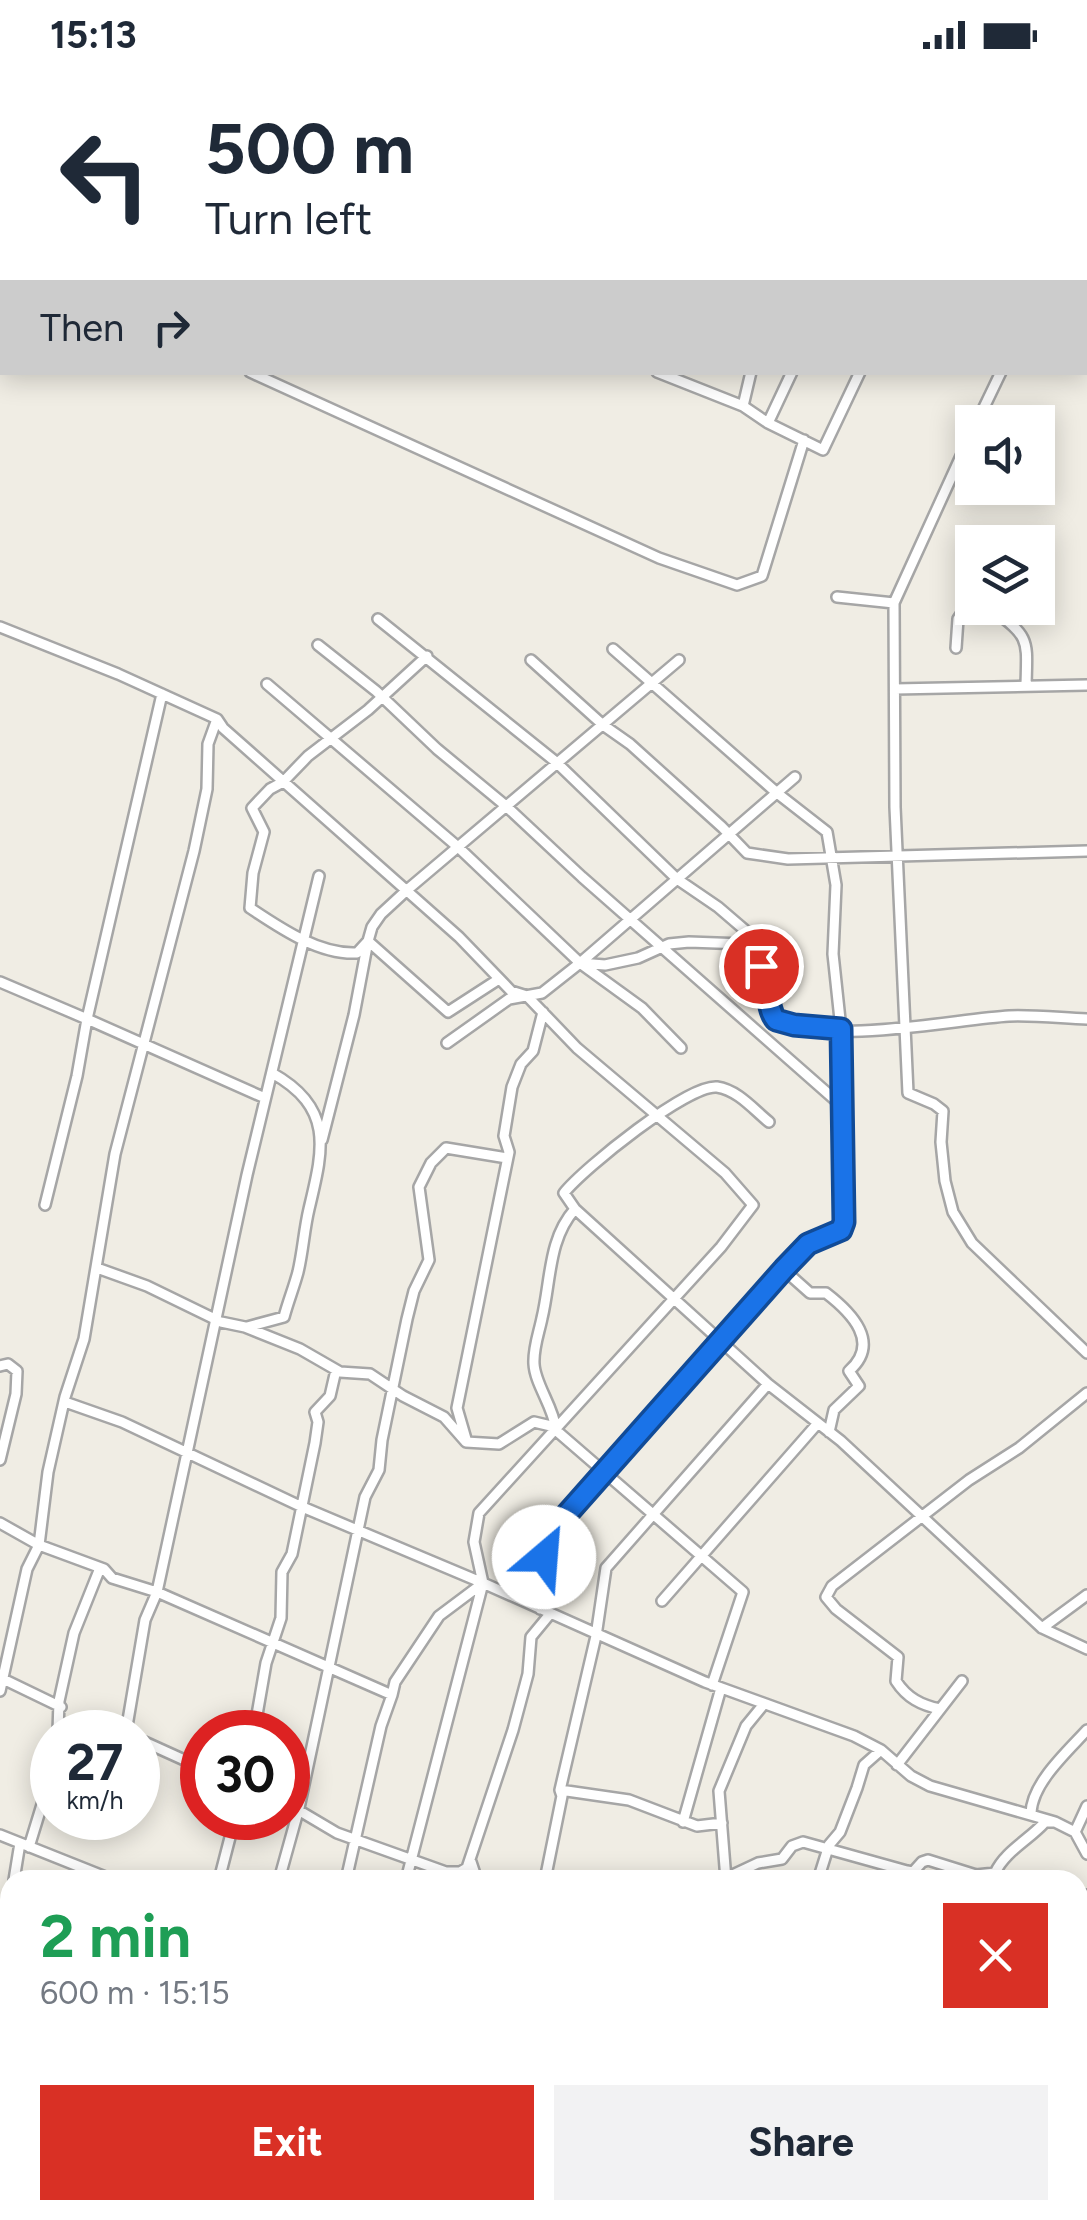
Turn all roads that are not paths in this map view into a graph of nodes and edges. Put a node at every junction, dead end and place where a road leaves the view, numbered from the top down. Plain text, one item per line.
1 (257, 375) edge
2 (665, 375) edge
3 (750, 375) edge
4 (791, 375) edge
5 (859, 375) edge
6 (1000, 375) edge
7 (985, 405) edge
8 (743, 406) junction
9 (768, 424) junction
10 (804, 440) junction
11 (955, 469) edge
12 (837, 597) dead end
13 (894, 603) junction
14 (378, 620) dead end
15 (0, 627) edge
16 (318, 645) dead end
17 (956, 648) dead end
18 (612, 649) dead end
19 (427, 656) junction
20 (532, 660) dead end
21 (679, 660) dead end
22 (654, 683) junction
23 (267, 684) dead end
24 (1087, 685) edge
25 (1026, 686) junction
26 (895, 689) junction
27 (162, 694) junction
28 (382, 696) junction
29 (217, 719) junction
30 (602, 726) junction
31 (332, 740) junction
32 (556, 762) junction
33 (795, 777) dead end
34 (284, 782) junction
35 (777, 792) junction
36 (506, 806) junction
37 (730, 834) junction
38 (458, 847) junction
39 (1087, 851) edge
40 (898, 855) junction
41 (832, 856) junction
42 (319, 876) dead end
43 (676, 879) junction
44 (407, 890) junction
45 (631, 919) junction
46 (306, 941) junction
47 (368, 941) junction
48 (662, 948) junction
49 (580, 962) junction
50 (765, 972) junction
51 (499, 978) junction
52 (0, 982) edge
53 (527, 996) junction
54 (543, 1012) junction
55 (1087, 1018) edge
56 (87, 1019) junction
57 (841, 1029) junction
58 (906, 1030) junction
59 (447, 1042) dead end
60 (144, 1043) junction
61 (681, 1048) dead end
62 (272, 1072) junction
63 (265, 1098) junction
64 (842, 1105) junction
65 (657, 1117) junction
66 (769, 1122) dead end
67 (322, 1140) junction
68 (508, 1158) junction
69 (45, 1205) dead end
70 (575, 1208) junction
71 (97, 1268) junction
72 (784, 1269) junction
73 (672, 1299) junction
74 (216, 1318) junction
75 (245, 1327) junction
76 (720, 1340) junction
77 (1087, 1353) edge
78 (0, 1366) edge
79 (336, 1370) junction
80 (768, 1384) junction
81 (393, 1390) junction
82 (1087, 1392) edge
83 (65, 1402) junction
84 (818, 1424) junction
85 (556, 1430) junction
86 (829, 1432) junction
87 (466, 1442) junction
88 (186, 1450) junction
89 (0, 1460) edge
90 (604, 1470) junction
91 (300, 1506) junction
92 (653, 1513) junction
93 (922, 1516) junction
94 (0, 1523) edge
95 (358, 1532) junction
96 (39, 1544) junction
97 (700, 1556) junction
98 (100, 1568) junction
99 (483, 1583) junction
100 (157, 1592) junction
101 (1087, 1595) edge
102 (662, 1601) dead end
103 (545, 1611) junction
104 (1042, 1628) junction
105 (596, 1636) junction
106 (273, 1642) junction
107 (1087, 1650) edge
108 (330, 1666) junction
109 (1, 1678) edge
110 (962, 1682) dead end
111 (717, 1686) junction
112 (0, 1691) edge
113 (392, 1695) junction
114 (764, 1704) junction
115 (61, 1708) joint
116 (940, 1709) junction
117 (130, 1710) edge
118 (258, 1710) edge
119 (1087, 1730) edge
120 (881, 1750) junction
121 (310, 1758) edge
122 (897, 1765) junction
123 (560, 1790) junction
124 (1087, 1806) edge
125 (1031, 1813) junction
126 (310, 1815) edge
127 (682, 1822) junction
128 (722, 1822) junction
129 (1054, 1822) junction
130 (30, 1829) edge
131 (1075, 1832) junction
132 (0, 1835) edge
133 (230, 1840) edge
134 (290, 1840) edge
135 (355, 1840) junction
136 (24, 1845) junction
137 (828, 1848) junction
138 (1087, 1854) edge
139 (411, 1859) junction
140 (471, 1862) junction
141 (17, 1870) edge
142 (88, 1870) edge
143 (222, 1870) edge
144 (282, 1870) edge
145 (348, 1870) edge
146 (408, 1870) edge
147 (445, 1870) edge
148 (462, 1870) edge
149 (474, 1870) edge
150 (547, 1870) edge
151 (725, 1870) edge
152 (744, 1870) edge
153 (821, 1870) edge
154 (900, 1870) edge
155 (916, 1870) edge
156 (958, 1870) edge
157 (997, 1870) edge

1 - 10 street
2 - 8 street
3 - 8 street
4 - 9 street
5 - 10 street
6 - 7 street
8 - 9 street
9 - 10 street
11 - 13 street
12 - 13 street
13 - 26 street
14 - 19 street
15 - 27 street
16 - 28 street
17 - 25 street
18 - 22 street
19 - 28 street
19 - 32 street
20 - 30 street
21 - 22 street
22 - 30 street
22 - 35 street
23 - 31 street
24 - 25 street
25 - 26 street
26 - 40 street
27 - 29 street
27 - 56 street
28 - 31 street
28 - 36 street
29 - 34 street
29 - 60 street
30 - 32 street
30 - 37 street
31 - 34 street
31 - 38 street
32 - 36 street
32 - 43 street
33 - 35 street
34 - 44 street
34 - 46 street
35 - 37 street
35 - 41 street
36 - 38 street
36 - 45 street
37 - 41 street
37 - 43 street
38 - 44 street
38 - 49 street
39 - 40 street
40 - 41 street
40 - 58 street
41 - 57 street
42 - 46 street
43 - 45 street
43 - 50 street
44 - 47 street
44 - 51 street
45 - 48 street
45 - 49 street
46 - 47 street
46 - 62 street
47 - 51 street
47 - 67 street
48 - 49 street
48 - 50 street
48 - 64 street
49 - 53 street
49 - 61 street
50 - 57 street
51 - 53 street
52 - 56 street
53 - 54 street
53 - 59 street
54 - 65 street
54 - 68 street
55 - 58 street
56 - 60 street
56 - 69 street
57 - 58 street
57 - 64 street
58 - 77 street
60 - 63 street
60 - 71 street
62 - 63 street
62 - 67 street
63 - 74 street
64 - 72 street
65 - 66 street
65 - 70 street
65 - 73 street
67 - 75 street
68 - 81 street
68 - 87 street
70 - 73 street
70 - 85 street
71 - 74 street
71 - 83 street
72 - 76 street
72 - 86 street
73 - 76 street
73 - 85 street
74 - 75 street
74 - 88 street
75 - 79 street
76 - 80 street
76 - 90 street
78 - 89 street
79 - 81 street
79 - 91 street
80 - 84 street
80 - 92 street
81 - 87 street
81 - 95 street
82 - 93 street
83 - 88 street
83 - 96 street
84 - 86 street
84 - 97 street
85 - 87 street
85 - 90 street
85 - 99 street
86 - 93 street
88 - 91 street
88 - 100 street
90 - 92 street
90 - 103 street
91 - 95 street
91 - 106 street
92 - 97 street
92 - 105 street
93 - 104 street
93 - 116 street
94 - 96 street
95 - 99 street
95 - 108 street
96 - 98 street
96 - 109 street
97 - 102 street
97 - 111 street
98 - 100 street
98 - 115 street
99 - 103 street
99 - 113 street
99 - 139 street
100 - 106 street
100 - 117 street
101 - 104 street
103 - 105 street
103 - 140 street
104 - 107 street
105 - 111 street
105 - 123 street
106 - 108 street
106 - 118 street
108 - 113 street
108 - 121 street
109 - 112 street
109 - 115 street
110 - 116 street
111 - 114 street
111 - 127 street
113 - 135 street
114 - 120 street
114 - 128 street
116 - 122 street
119 - 125 street
120 - 122 street
120 - 137 street
122 - 125 street
123 - 127 street
123 - 150 street
124 - 131 street
125 - 129 street
126 - 135 street
127 - 128 street
128 - 151 street
129 - 131 street
129 - 157 street
130 - 136 street
131 - 138 street
132 - 136 street
133 - 143 street
134 - 144 street
135 - 139 street
135 - 145 street
136 - 141 street
136 - 142 street
137 - 152 street
137 - 153 street
137 - 154 street
139 - 146 street
139 - 147 street
140 - 148 street
140 - 149 street
155 - 156 street

